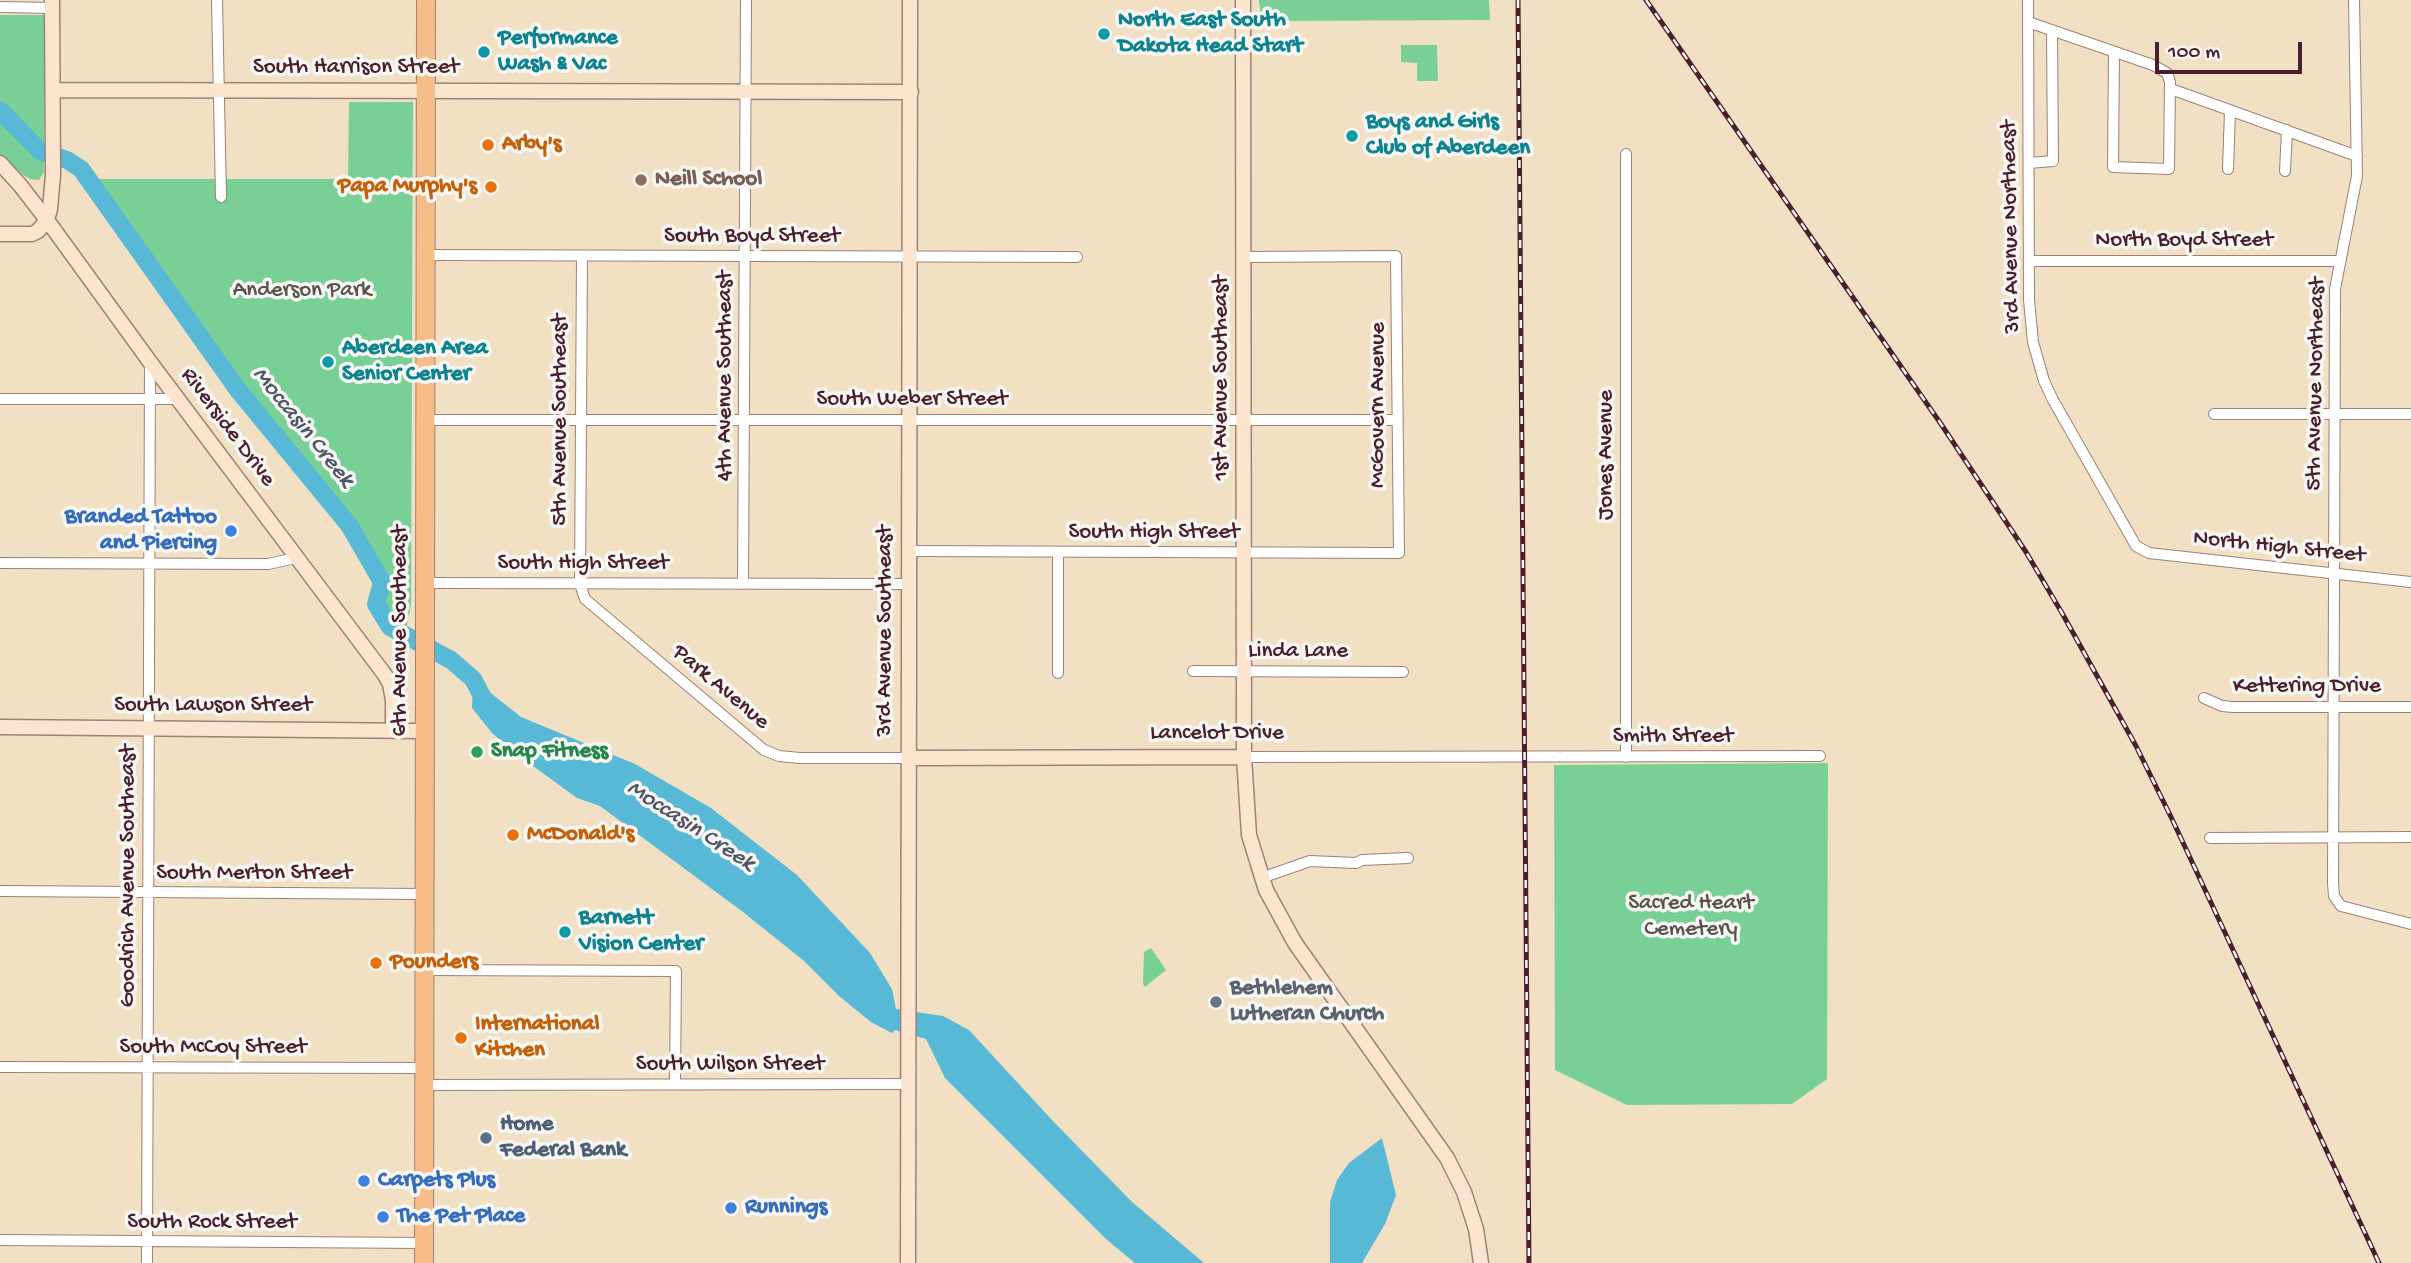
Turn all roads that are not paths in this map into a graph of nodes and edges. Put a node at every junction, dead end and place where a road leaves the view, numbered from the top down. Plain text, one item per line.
1 (217, 0) edge
2 (426, 0) edge
3 (746, 0) edge
4 (911, 0) edge
5 (1243, 0) edge
6 (2028, 0) edge
7 (2354, 0) edge
8 (52, 4) edge
9 (0, 7) edge
10 (2028, 22) junction
11 (2052, 30) junction
12 (2114, 52) junction
13 (2171, 89) junction
14 (53, 90) junction
15 (218, 91) junction
16 (426, 91) junction
17 (746, 91) junction
18 (911, 92) junction
19 (2230, 111) junction
20 (2287, 130) junction
21 (1626, 153) dead end
22 (2357, 156) junction
23 (0, 163) edge
24 (2029, 163) junction
25 (2228, 169) dead end
26 (2285, 171) dead end
27 (221, 197) dead end
28 (47, 220) junction
29 (0, 234) edge
30 (426, 254) junction
31 (582, 256) junction
32 (746, 256) junction
33 (910, 256) junction
34 (1077, 257) dead end
35 (1245, 257) junction
36 (2029, 261) junction
37 (2340, 261) junction
38 (150, 362) junction
39 (177, 398) junction
40 (0, 399) edge
41 (150, 399) junction
42 (2214, 414) dead end
43 (2334, 414) junction
44 (2411, 414) edge
45 (580, 419) junction
46 (909, 419) junction
47 (426, 420) junction
48 (744, 420) junction
49 (1244, 420) junction
50 (1398, 420) junction
51 (908, 551) junction
52 (2142, 551) joint
53 (1058, 552) junction
54 (1244, 553) junction
55 (1399, 553) joint
56 (296, 558) junction
57 (0, 563) edge
58 (149, 564) junction
59 (2334, 574) junction
60 (2411, 582) edge
61 (426, 583) junction
62 (580, 583) junction
63 (743, 584) junction
64 (908, 584) junction
65 (1193, 671) dead end
66 (1244, 671) junction
67 (1403, 672) dead end
68 (1058, 673) dead end
69 (2204, 698) dead end
70 (2334, 706) junction
71 (2411, 707) edge
72 (0, 727) edge
73 (149, 728) junction
74 (393, 730) junction
75 (425, 731) junction
76 (1820, 756) dead end
77 (1244, 757) junction
78 (1526, 757) joint
79 (1626, 757) junction
80 (908, 758) junction
81 (2333, 837) junction
82 (2411, 837) edge
83 (2210, 838) dead end
84 (1408, 858) dead end
85 (1262, 877) junction
86 (0, 891) edge
87 (148, 892) junction
88 (425, 894) junction
89 (2411, 924) edge
90 (425, 970) junction
91 (0, 1067) edge
92 (148, 1067) junction
93 (425, 1076) junction
94 (675, 1084) junction
95 (909, 1084) junction
96 (0, 1240) edge
97 (147, 1242) junction
98 (425, 1243) junction
99 (147, 1263) edge
100 (425, 1263) edge
101 (908, 1263) edge
102 (1481, 1263) edge

1 - 15 street
2 - 16 highway, 6th Avenue Southeast
3 - 17 street, 4th Avenue Southeast
4 - 18 street, 3rd Avenue Southeast
5 - 35 street, 1st Avenue Southeast
6 - 10 street, 3rd Avenue Northeast
7 - 22 street, 5th Avenue Northeast
8 - 9 street
8 - 14 street
10 - 11 street
10 - 24 street, 3rd Avenue Northeast
11 - 12 street
11 - 24 street
12 - 13 street
12 - 13 street
13 - 19 street
14 - 15 street, South Harrison Street
14 - 28 street
15 - 16 street, South Harrison Street
15 - 27 street
16 - 17 street, South Harrison Street
16 - 30 highway, 6th Avenue Southeast
17 - 18 street, South Harrison Street
17 - 32 street, 4th Avenue Southeast
18 - 33 street, 3rd Avenue Southeast
19 - 20 street
19 - 25 street
20 - 22 street
20 - 26 street
21 - 79 street, Jones Avenue
22 - 37 street, 5th Avenue Northeast
23 - 28 street, Riverside Drive
24 - 36 street, 3rd Avenue Northeast
28 - 29 street
28 - 38 street, Riverside Drive
30 - 31 street, South Boyd Street
30 - 47 highway, 6th Avenue Southeast
31 - 32 street, South Boyd Street
31 - 45 street, 5th Avenue Southeast
32 - 33 street, South Boyd Street
32 - 48 street, 4th Avenue Southeast
33 - 34 street, South Boyd Street
33 - 46 street, 3rd Avenue Southeast
35 - 49 street, 1st Avenue Southeast
35 - 50 street, McGovern Avenue
36 - 37 street, North Boyd Street
36 - 52 street, 3rd Avenue Northeast
37 - 43 street, 5th Avenue Northeast
38 - 39 street, Riverside Drive
38 - 41 street, Goodrich Avenue Southeast
39 - 41 street
39 - 56 street, Riverside Drive
40 - 41 street
41 - 58 street, Goodrich Avenue Southeast
42 - 43 street
43 - 44 street
43 - 59 street, 5th Avenue Northeast
45 - 47 street, South Weber Street
45 - 48 street, South Weber Street
45 - 62 street, 5th Avenue Southeast
46 - 48 street, South Weber Street
46 - 49 street, South Weber Street
46 - 51 street, 3rd Avenue Southeast
47 - 61 highway, 6th Avenue Southeast
48 - 63 street, 4th Avenue Southeast
49 - 50 street, South Weber Street
49 - 54 street, 1st Avenue Southeast
50 - 55 street, McGovern Avenue
51 - 53 street, South High Street
51 - 64 street, 3rd Avenue Southeast
52 - 59 street, North High Street
53 - 54 street, South High Street
53 - 68 street
54 - 55 street, South High Street
54 - 66 street, 1st Avenue Southeast
56 - 58 street
56 - 74 street, Riverside Drive
57 - 58 street
58 - 73 street, Goodrich Avenue Southeast
59 - 60 street, North High Street
59 - 70 street, 5th Avenue Northeast
61 - 62 street, South High Street
61 - 75 highway, 6th Avenue Southeast
62 - 63 street, South High Street
62 - 80 street, Park Avenue
63 - 64 street, South High Street
64 - 80 street, 3rd Avenue Southeast
65 - 66 street, Linda Lane
66 - 67 street, Linda Lane
66 - 77 street, 1st Avenue Southeast
69 - 70 street, Kettering Drive
70 - 71 street, Kettering Drive
70 - 81 street, 5th Avenue Northeast
72 - 73 street, South Lawson Street
73 - 74 street, South Lawson Street
73 - 87 street, Goodrich Avenue Southeast
74 - 75 street, South Lawson Street
75 - 88 highway, 6th Avenue Southeast
76 - 79 street, Smith Street
77 - 78 street, Lancelot Drive
77 - 80 street, Lancelot Drive
77 - 85 street, 1st Avenue Southeast
78 - 79 street, Smith Street
80 - 95 street, 3rd Avenue Southeast
81 - 82 street
81 - 83 street
81 - 89 street, 5th Avenue Northeast
84 - 85 street
85 - 102 street, 1st Avenue Southeast
86 - 87 street, South Merton Street
87 - 88 street, South Merton Street
87 - 92 street, Goodrich Avenue Southeast
88 - 90 highway, 6th Avenue Southeast
90 - 93 highway, 6th Avenue Southeast
90 - 94 street
91 - 92 street, South McCoy Street
92 - 93 street, South McCoy Street
92 - 97 street, Goodrich Avenue Southeast
93 - 94 street, South Wilson Street
93 - 98 highway, 6th Avenue Southeast
94 - 95 street, South Wilson Street
95 - 101 street, 3rd Avenue Southeast
96 - 97 street, South Rock Street
97 - 98 street, South Rock Street
97 - 99 street, Goodrich Avenue Southeast
98 - 100 highway, 6th Avenue Southeast

